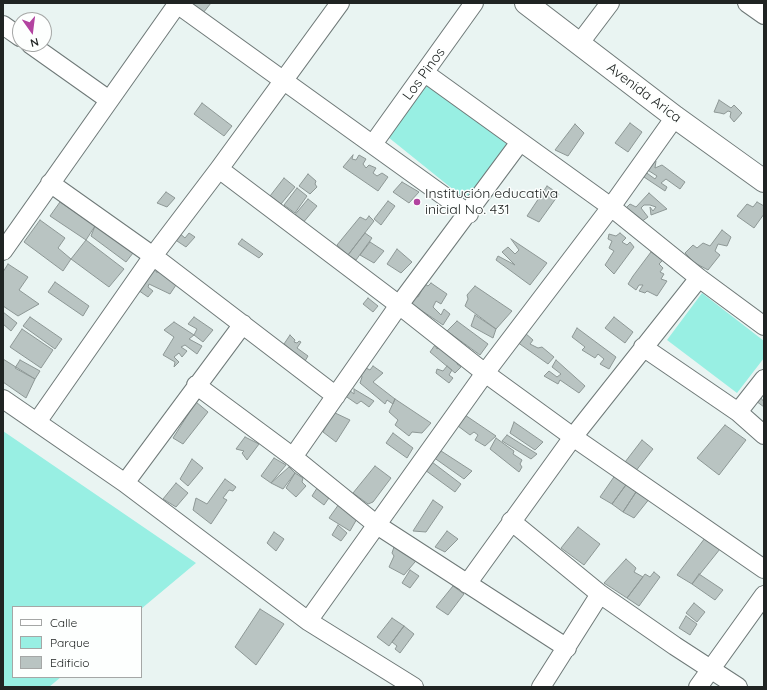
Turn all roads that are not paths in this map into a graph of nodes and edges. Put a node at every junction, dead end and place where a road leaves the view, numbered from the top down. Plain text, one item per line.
1 (340, 3) edge
2 (474, 3) edge
3 (526, 3) edge
4 (610, 3) edge
5 (747, 3) edge
6 (178, 4) edge
7 (764, 15) edge
8 (3, 25) edge
9 (12, 31) edge
10 (579, 44) junction
11 (41, 52) edge
12 (424, 73) junction
13 (284, 80) junction
14 (109, 100) junction
15 (675, 117) junction
16 (520, 142) junction
17 (373, 144) junction
18 (219, 169) junction
19 (764, 181) edge
20 (50, 183) junction
21 (611, 207) junction
22 (469, 214) junction
23 (3, 251) edge
24 (153, 256) junction
25 (699, 278) junction
26 (399, 305) junction
27 (242, 324) junction
28 (764, 326) edge
29 (643, 347) junction
30 (485, 373) junction
31 (764, 380) edge
32 (196, 385) junction
33 (336, 396) junction
34 (3, 399) edge
35 (738, 412) junction
36 (37, 422) junction
37 (764, 435) edge
38 (573, 437) junction
39 (293, 457) junction
40 (125, 483) junction
41 (511, 521) junction
42 (377, 525) junction
43 (764, 569) edge
44 (467, 584) junction
45 (600, 594) junction
46 (764, 595) edge
47 (308, 621) junction
48 (567, 648) junction
49 (712, 669) junction
50 (414, 687) edge
51 (542, 687) edge
52 (698, 687) edge
53 (738, 687) edge

1 - 13 street
2 - 12 street, Los Pinos
3 - 10 street, Avenida Arica
4 - 10 street
5 - 7 street
6 - 13 street
6 - 14 street
8 - 9 street
10 - 15 street, Avenida Arica
11 - 14 street
12 - 16 street
12 - 17 street, Los Pinos
13 - 17 street
13 - 18 street
14 - 20 street
15 - 19 street, Avenida Arica
15 - 21 street
16 - 21 street
16 - 22 street
17 - 22 street
18 - 24 street
18 - 26 street
20 - 23 street
20 - 24 street
21 - 25 street
21 - 30 street
22 - 26 street
24 - 27 street
24 - 36 street
25 - 28 street
25 - 29 street
26 - 30 street
26 - 33 street
27 - 32 street
27 - 33 street
29 - 35 street
29 - 38 street
30 - 38 street
30 - 42 street
31 - 35 street
32 - 39 street
32 - 40 street
33 - 39 street
34 - 36 street
35 - 37 street
36 - 40 street
38 - 41 street
38 - 43 street
39 - 42 street
40 - 47 street
41 - 44 street
41 - 45 street
42 - 44 street
42 - 47 street
44 - 48 street
45 - 48 street
45 - 49 street
46 - 49 street
47 - 50 street
48 - 51 street
49 - 52 street
49 - 53 street

